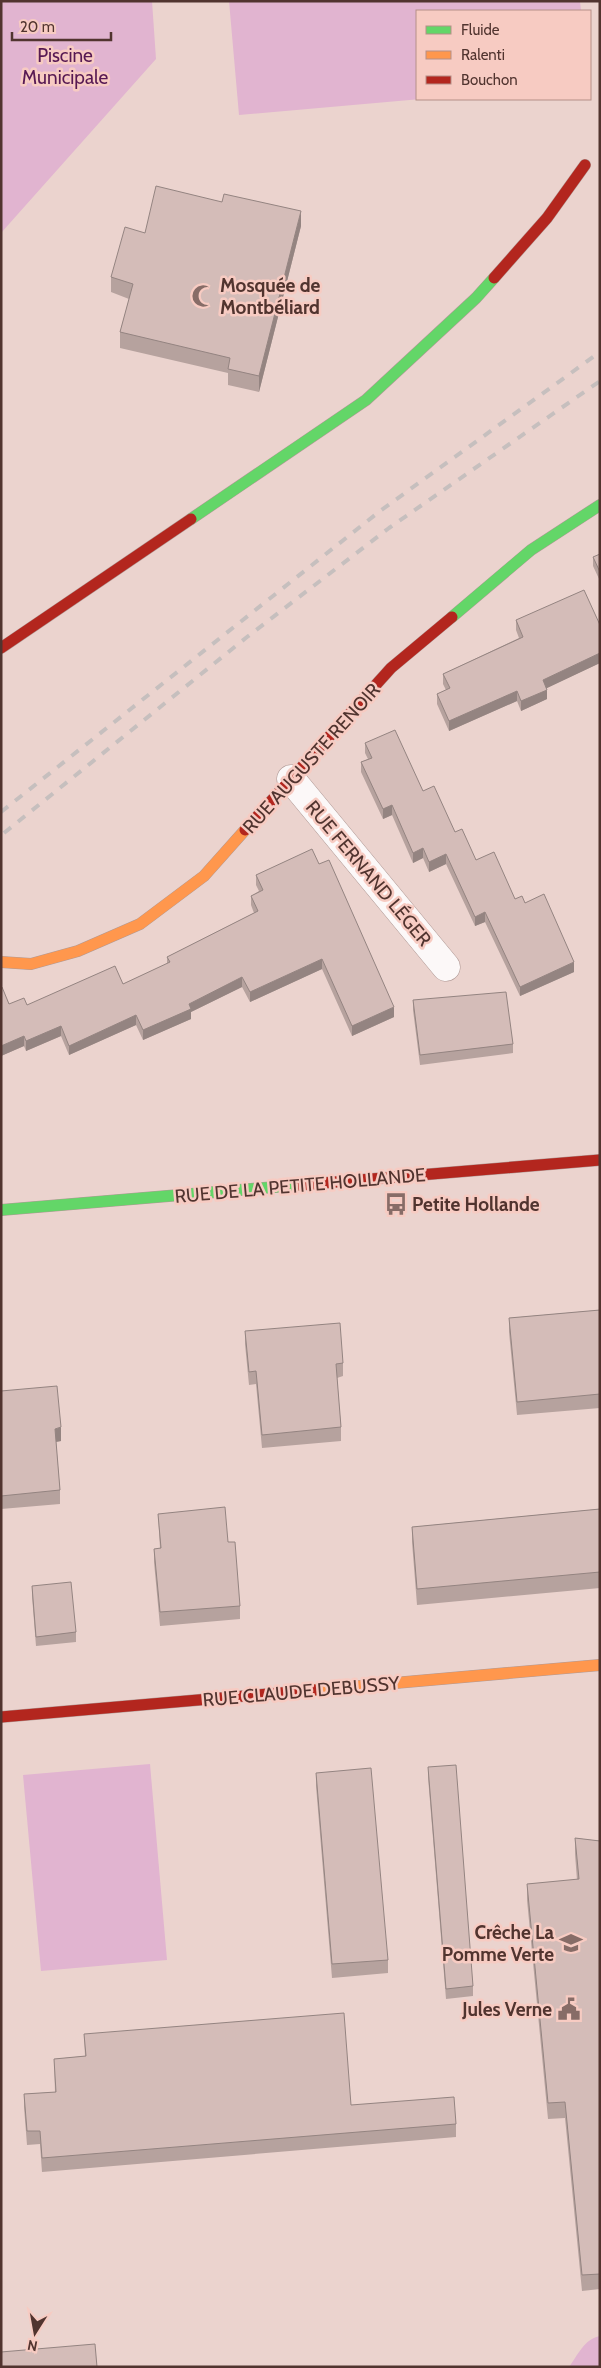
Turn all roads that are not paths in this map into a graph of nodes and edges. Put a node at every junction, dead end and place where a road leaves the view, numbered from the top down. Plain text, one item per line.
1 (585, 165) dead end
2 (600, 505) edge
3 (1, 648) edge
4 (291, 779) junction
5 (1, 962) edge
6 (446, 967) dead end
7 (600, 1160) edge
8 (1, 1210) edge
9 (600, 1665) edge
10 (1, 1717) edge

1 - 3 street
2 - 4 street, RUE AUGUSTE RENOIR
4 - 5 street, RUE AUGUSTE RENOIR
4 - 6 street, RUE FERNAND LÉGER
7 - 8 street, RUE DE LA PETITE HOLLANDE
9 - 10 street, RUE CLAUDE DEBUSSY

